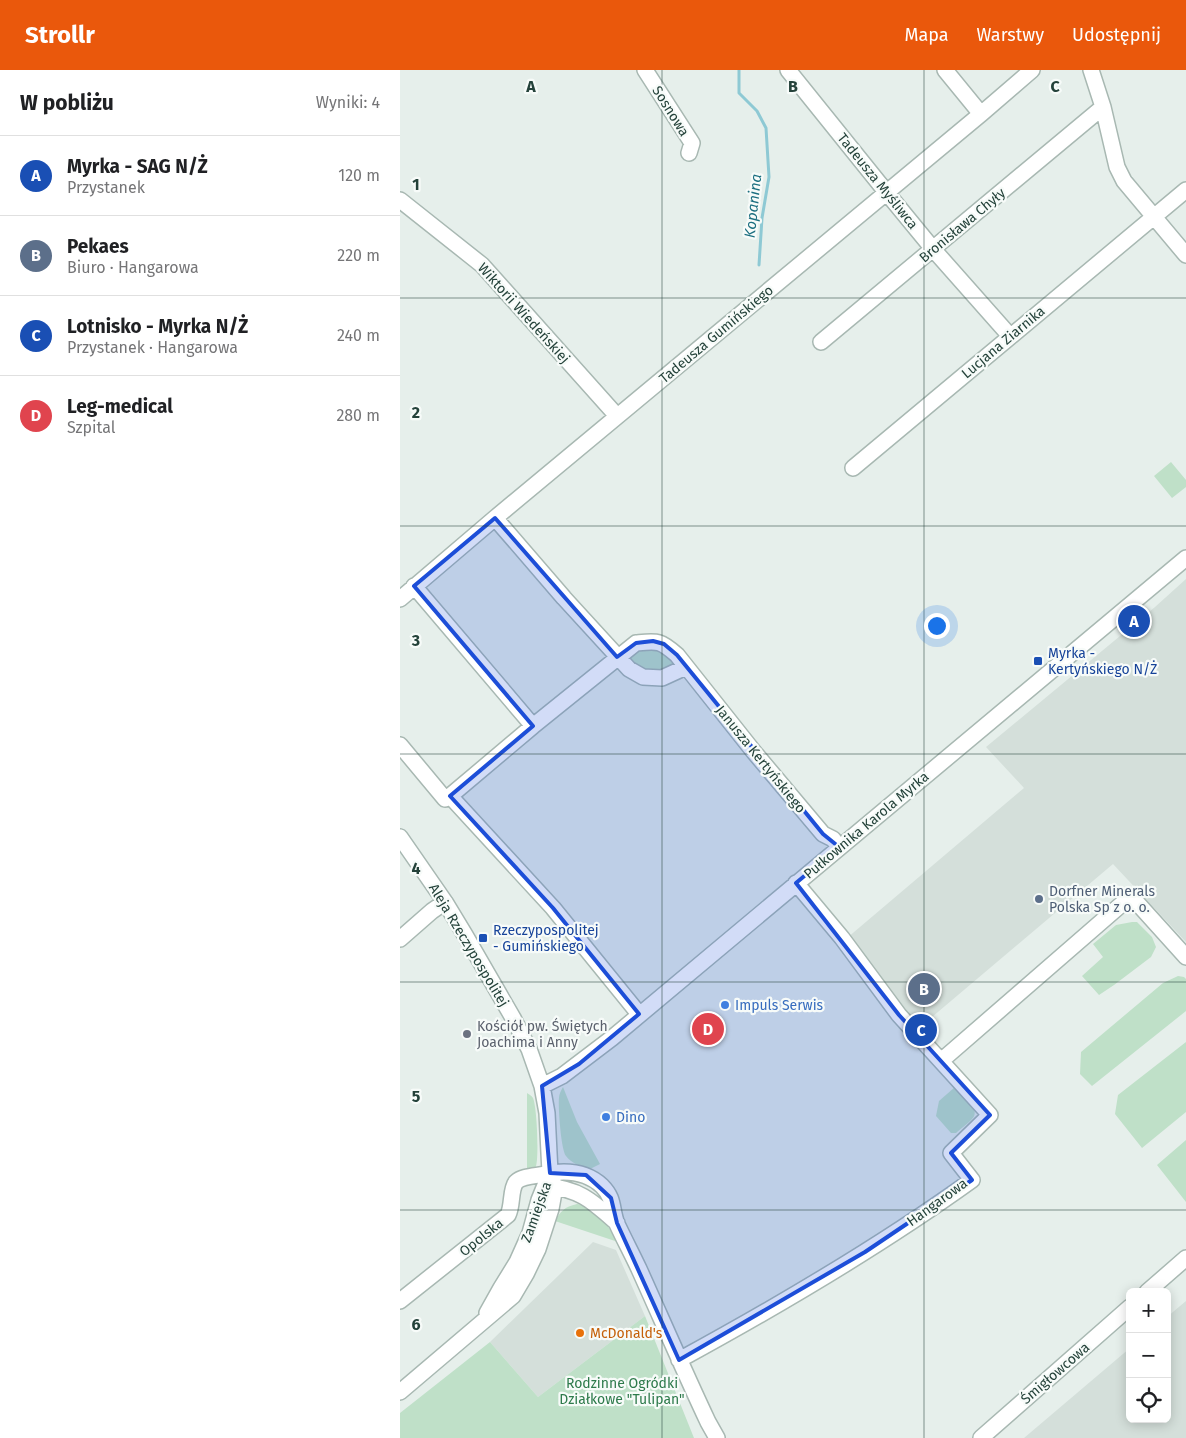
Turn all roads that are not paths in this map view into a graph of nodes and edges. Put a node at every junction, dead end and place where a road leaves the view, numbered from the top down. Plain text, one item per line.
1 (645, 70) edge
2 (788, 70) edge
3 (944, 70) edge
4 (1032, 70) edge
5 (1091, 70) edge
6 (1103, 107) junction
7 (982, 114) junction
8 (689, 153) dead end
9 (1186, 190) edge
10 (887, 193) junction
11 (400, 200) edge
12 (1154, 217) junction
13 (933, 249) junction
14 (1186, 255) edge
15 (1010, 336) junction
16 (821, 342) dead end
17 (617, 416) junction
18 (853, 468) dead end
19 (495, 518) junction
20 (1186, 558) edge
21 (414, 586) junction
22 (400, 599) edge
23 (617, 657) junction
24 (686, 667) junction
25 (533, 726) junction
26 (400, 745) edge
27 (450, 796) junction
28 (400, 837) edge
29 (839, 847) junction
30 (796, 883) junction
31 (445, 902) junction
32 (400, 938) edge
33 (1186, 957) edge
34 (639, 1014) junction
35 (941, 1062) junction
36 (542, 1086) junction
37 (550, 1182) junction
38 (1186, 1258) edge
39 (1152, 1288) edge
40 (400, 1301) edge
41 (1126, 1311) edge
42 (679, 1360) junction
43 (400, 1392) edge
44 (717, 1438) edge
45 (981, 1438) edge

1 - 8 street, Sosnowa
2 - 10 street, Tadeusza Myśliwca
3 - 7 street
4 - 7 street, Tadeusza Gumińskiego
5 - 6 street
6 - 12 street
6 - 13 street, Bronisława Chyły
7 - 10 street, Tadeusza Gumińskiego
9 - 12 street, Lucjana Ziarnika
10 - 13 street, Tadeusza Myśliwca
10 - 17 street, Tadeusza Gumińskiego
11 - 17 street, Wiktorii Wiedeńskiej
12 - 14 street
12 - 15 street, Lucjana Ziarnika
13 - 15 street, Tadeusza Myśliwca
13 - 16 street, Bronisława Chyły
15 - 18 street, Lucjana Ziarnika
17 - 19 street, Tadeusza Gumińskiego
19 - 21 street, Tadeusza Gumińskiego
19 - 23 street
20 - 29 street, Pułkownika Karola Myrka
21 - 22 street, Tadeusza Gumińskiego
21 - 25 street
23 - 24 street
23 - 24 street, Janusza Kertyńskiego
23 - 25 street, Janusza Kertyńskiego
24 - 29 street, Janusza Kertyńskiego
25 - 27 street, Janusza Kertyńskiego
26 - 27 street
27 - 34 street
28 - 31 street, Aleja Rzeczypospolitej
29 - 30 street, Pułkownika Karola Myrka
30 - 34 street, Pułkownika Karola Myrka
30 - 35 street
31 - 32 street
31 - 36 street, Aleja Rzeczypospolitej
33 - 35 street
34 - 36 street, Pułkownika Karola Myrka
35 - 42 street, Hangarowa
36 - 37 street, Aleja Rzeczypospolitej
37 - 40 street, Opolska
37 - 42 street
37 - 43 street, Zamiejska
38 - 39 street
41 - 45 street, Śmigłowcowa
42 - 44 street

